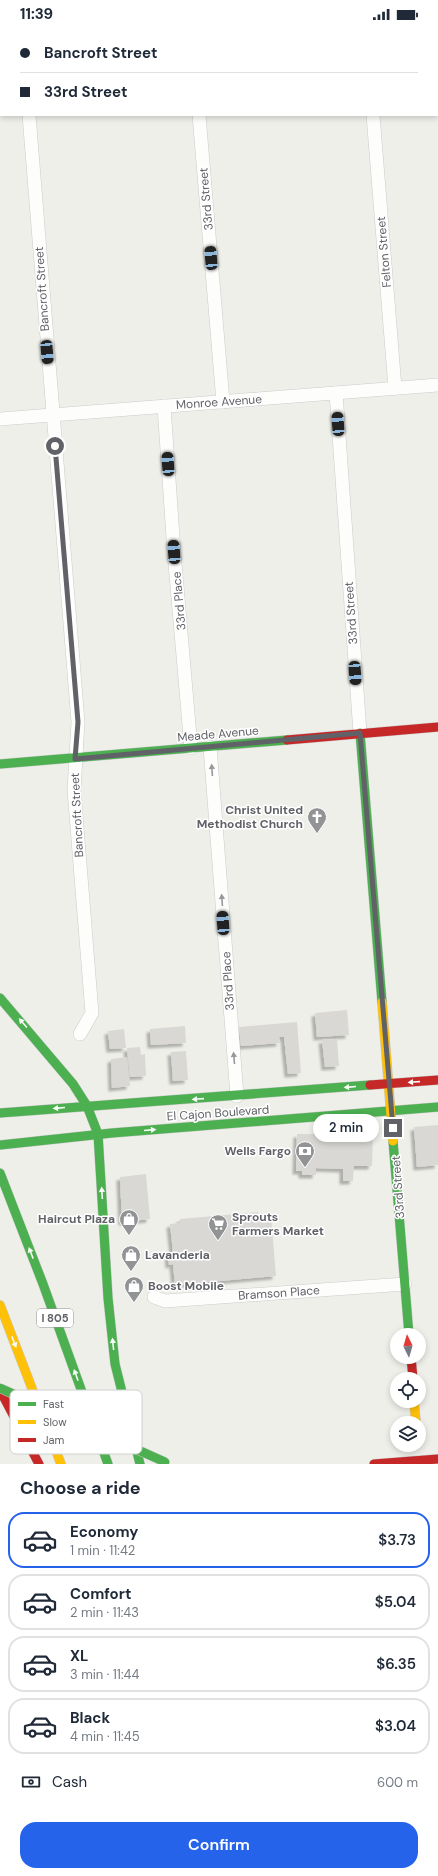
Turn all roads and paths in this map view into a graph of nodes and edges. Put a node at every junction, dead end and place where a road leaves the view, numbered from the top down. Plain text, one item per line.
1 (366, 28) edge
2 (371, 28) edge
3 (29, 116) edge
4 (199, 116) edge
5 (373, 116) edge
6 (438, 385) edge
7 (395, 388) junction
8 (336, 393) junction
9 (223, 402) junction
10 (164, 406) junction
11 (52, 415) junction
12 (0, 419) edge
13 (438, 727) edge
14 (360, 733) junction
15 (210, 747) junction
16 (191, 748) junction
17 (75, 759) junction
18 (0, 764) edge
19 (0, 998) edge
20 (80, 1034) dead end
21 (438, 1080) edge
22 (389, 1084) junction
23 (237, 1096) junction
24 (87, 1106) junction
25 (438, 1108) edge
26 (392, 1111) junction
27 (5, 1112) edge
28 (98, 1134) junction
29 (0, 1145) edge
30 (0, 1173) edge
31 (405, 1284) junction
32 (154, 1297) dead end
33 (0, 1306) edge
34 (408, 1328) edge
35 (0, 1389) edge
36 (32, 1390) edge
37 (81, 1390) edge
38 (122, 1390) edge
39 (10, 1393) edge
40 (10, 1408) edge
41 (142, 1452) edge
42 (34, 1454) edge
43 (57, 1454) edge
44 (104, 1454) edge
45 (138, 1454) edge
46 (438, 1459) edge
47 (168, 1463) edge
48 (39, 1464) edge
49 (61, 1464) edge
50 (108, 1464) edge
51 (140, 1464) edge
52 (374, 1464) edge

1 - 2 street
3 - 11 street, Bancroft Street
4 - 9 street, 33rd Street
5 - 7 street, Felton Street
6 - 7 street, Monroe Avenue
7 - 8 street, Monroe Avenue
8 - 9 street, Monroe Avenue
8 - 14 street, 33rd Street
9 - 10 street, Monroe Avenue
10 - 11 street, Monroe Avenue
10 - 16 street, 33rd Place
11 - 12 street, Monroe Avenue
11 - 17 street, Bancroft Street
13 - 14 main road, Meade Avenue
14 - 15 main road, Meade Avenue
14 - 22 main road, 33rd Street
15 - 16 main road, Meade Avenue
23 -> 15 street, 33rd Place
16 - 17 main road, Meade Avenue
17 - 18 main road, Meade Avenue
17 - 20 street, Bancroft Street
24 -> 19 main road
21 -> 22 main road, El Cajon Boulevard
22 -> 23 main road, El Cajon Boulevard
22 - 26 main road, 33rd Street
23 -> 24 main road, El Cajon Boulevard
24 -> 27 main road, El Cajon Boulevard
24 - 28 main road
25 - 26 main road, El Cajon Boulevard
28 -> 26 main road, El Cajon Boulevard
26 - 31 main road, 33rd Street
28 - 29 main road, El Cajon Boulevard
38 -> 28 main road
37 -> 30 main road, I 805
31 - 32 street, Bramson Place
31 - 34 main road, 33rd Street
33 -> 36 main road
35 - 39 main road, bridge
35 - 40 main road
41 - 47 main road, bridge
42 - 48 main road
43 -> 49 main road
50 -> 44 main road, I 805
51 -> 45 main road
46 - 52 main road

